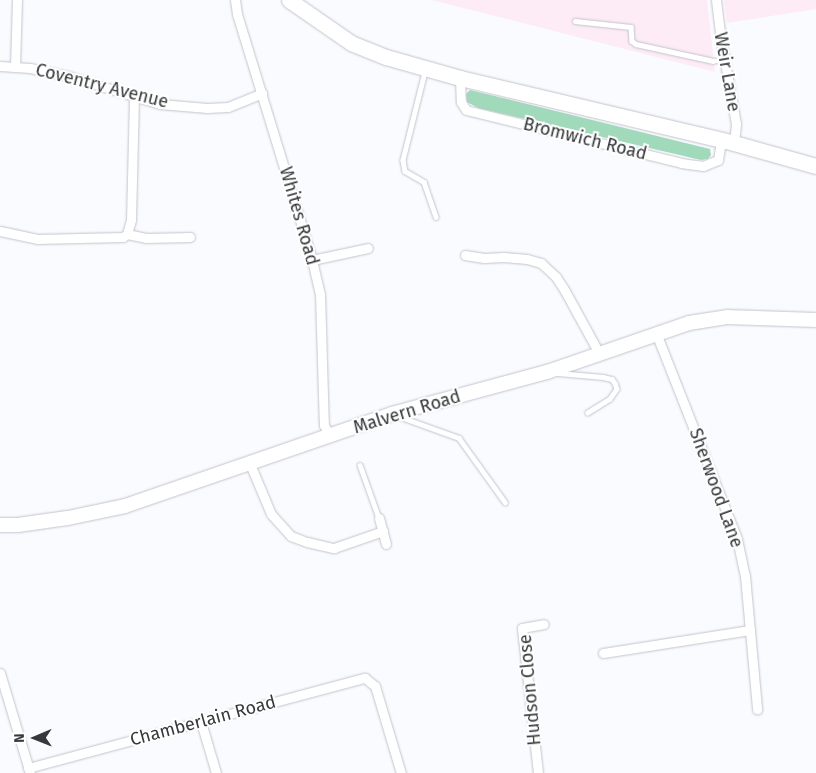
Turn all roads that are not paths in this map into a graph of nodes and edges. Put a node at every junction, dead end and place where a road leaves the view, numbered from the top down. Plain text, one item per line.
1 (16, 0) edge
2 (235, 0) edge
3 (290, 0) edge
4 (716, 0) edge
5 (576, 21) dead end
6 (725, 61) junction
7 (0, 66) edge
8 (15, 66) junction
9 (426, 68) junction
10 (460, 78) junction
11 (262, 94) junction
12 (134, 96) junction
13 (727, 142) junction
14 (816, 166) edge
15 (436, 217) dead end
16 (0, 231) edge
17 (127, 234) junction
18 (190, 237) dead end
19 (368, 248) dead end
20 (465, 255) dead end
21 (312, 260) junction
22 (816, 320) edge
23 (656, 333) junction
24 (600, 355) junction
25 (547, 372) junction
26 (588, 413) dead end
27 (392, 414) junction
28 (330, 437) junction
29 (250, 464) junction
30 (360, 464) dead end
31 (505, 502) dead end
32 (378, 518) joint
33 (0, 525) edge
34 (383, 531) junction
35 (386, 544) dead end
36 (544, 624) dead end
37 (750, 630) junction
38 (603, 653) dead end
39 (0, 673) edge
40 (757, 709) dead end
41 (201, 722) junction
42 (29, 770) edge
43 (216, 773) edge
44 (401, 773) edge
45 (538, 773) edge

1 - 8 street
2 - 11 street, Whites Road
3 - 9 main road, Bromwich Road
4 - 6 street, Weir Lane
5 - 6 lane
6 - 13 street, Weir Lane
7 - 8 street, Coventry Avenue
8 - 12 street, Coventry Avenue
9 - 10 main road, Bromwich Road
9 - 15 lane
10 - 13 main road, Bromwich Road
10 - 13 street, Bromwich Road
11 - 12 street, Coventry Avenue
11 - 21 street, Whites Road
12 - 17 street
13 - 14 main road, Bromwich Road
16 - 17 street
17 - 18 street
19 - 21 street
20 - 24 street
21 - 28 street, Whites Road
22 - 23 main road, Malvern Road
23 - 24 main road, Malvern Road
23 - 37 street, Sherwood Lane
24 - 25 main road, Malvern Road
25 - 26 lane
25 - 27 main road, Malvern Road
27 - 28 main road, Malvern Road
27 - 31 lane
28 - 29 main road, Malvern Road
29 - 33 main road, Malvern Road
29 - 34 street
30 - 32 lane
32 - 34 street
34 - 35 street
36 - 45 street, Hudson Close
37 - 38 street
37 - 40 street, Sherwood Lane
39 - 42 street
41 - 42 street, Chamberlain Road
41 - 43 street
41 - 44 street, Chamberlain Road

